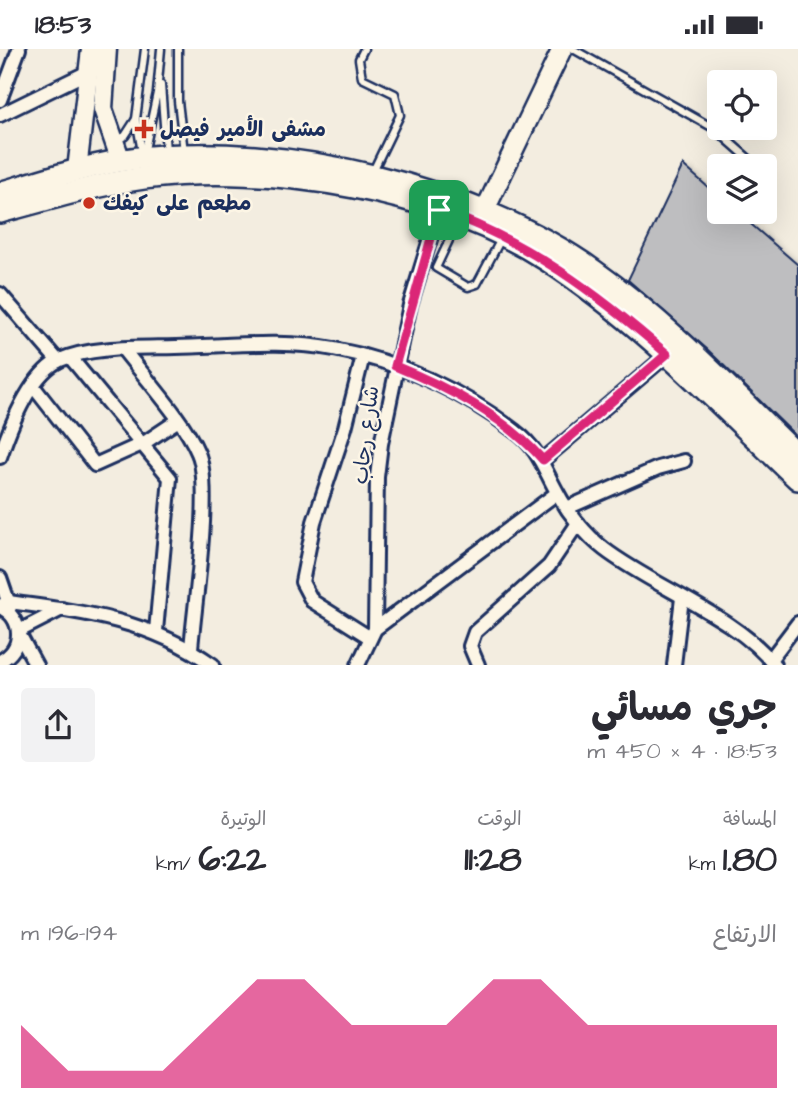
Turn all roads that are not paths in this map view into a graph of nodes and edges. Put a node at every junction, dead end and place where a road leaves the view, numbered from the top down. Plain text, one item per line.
1 (19, 49) edge
2 (91, 49) edge
3 (107, 49) edge
4 (145, 49) edge
5 (161, 49) edge
6 (178, 49) edge
7 (364, 49) edge
8 (562, 49) edge
9 (573, 49) edge
10 (88, 72) junction
11 (159, 76) junction
12 (0, 100) edge
13 (0, 115) edge
14 (136, 119) junction
15 (112, 139) junction
16 (743, 154) edge
17 (176, 157) junction
18 (121, 161) junction
19 (144, 168) junction
20 (77, 170) junction
21 (372, 175) junction
22 (0, 193) edge
23 (439, 210) junction
24 (485, 210) junction
25 (0, 212) edge
26 (460, 217) junction
27 (502, 237) junction
28 (0, 294) edge
29 (123, 349) junction
30 (667, 354) junction
31 (363, 356) junction
32 (64, 359) junction
33 (395, 366) junction
34 (33, 386) junction
35 (725, 397) junction
36 (177, 421) junction
37 (144, 443) junction
38 (798, 456) edge
39 (0, 457) edge
40 (543, 460) junction
41 (684, 461) dead end
42 (798, 479) edge
43 (557, 493) junction
44 (568, 508) junction
45 (578, 523) junction
46 (0, 578) edge
47 (682, 598) junction
48 (5, 607) edge
49 (62, 609) junction
50 (798, 624) edge
51 (156, 631) junction
52 (19, 632) junction
53 (372, 633) junction
54 (15, 648) junction
55 (191, 649) junction
56 (0, 661) edge
57 (772, 663) edge
58 (11, 665) edge
59 (36, 665) edge
60 (213, 665) edge
61 (358, 665) edge
62 (478, 665) edge
63 (674, 665) edge

1 - 12 street
2 - 10 street
3 - 15 street
4 - 14 lane
5 - 11 lane
6 - 17 lane
7 - 21 lane
8 - 24 street
9 - 16 lane
10 - 13 street
10 - 20 street
11 - 17 lane
11 - 19 lane
14 - 15 lane
14 - 19 lane
15 - 18 street
17 - 19 main road
17 - 21 main road
18 - 19 main road
18 - 20 main road
19 - 23 main road
19 - 25 main road
20 - 22 main road
21 - 24 main road
23 - 26 main road
23 - 33 street, شارع رحاب
24 - 35 main road
26 - 27 main road
26 - 27 lane
27 - 30 main road
28 - 32 street
29 - 31 street
29 - 32 street
29 - 36 street
30 - 35 main road
30 - 40 street
31 - 33 street
31 - 53 street
32 - 34 street
32 - 37 street
33 - 40 street
33 - 53 street, شارع رحاب
34 - 37 street
34 - 39 street
35 - 38 main road
35 - 42 main road
36 - 37 street
36 - 55 street
37 - 51 street
40 - 43 street
41 - 44 street
43 - 44 street
43 - 53 street
44 - 45 street
45 - 47 street
45 - 62 street
46 - 48 street
47 - 57 street
47 - 63 street
48 - 49 street
48 - 52 street
49 - 51 street
49 - 52 street
50 - 57 street
51 - 55 street
52 - 54 street
52 - 59 street
53 - 61 street
54 - 56 street
54 - 58 street
55 - 60 street

